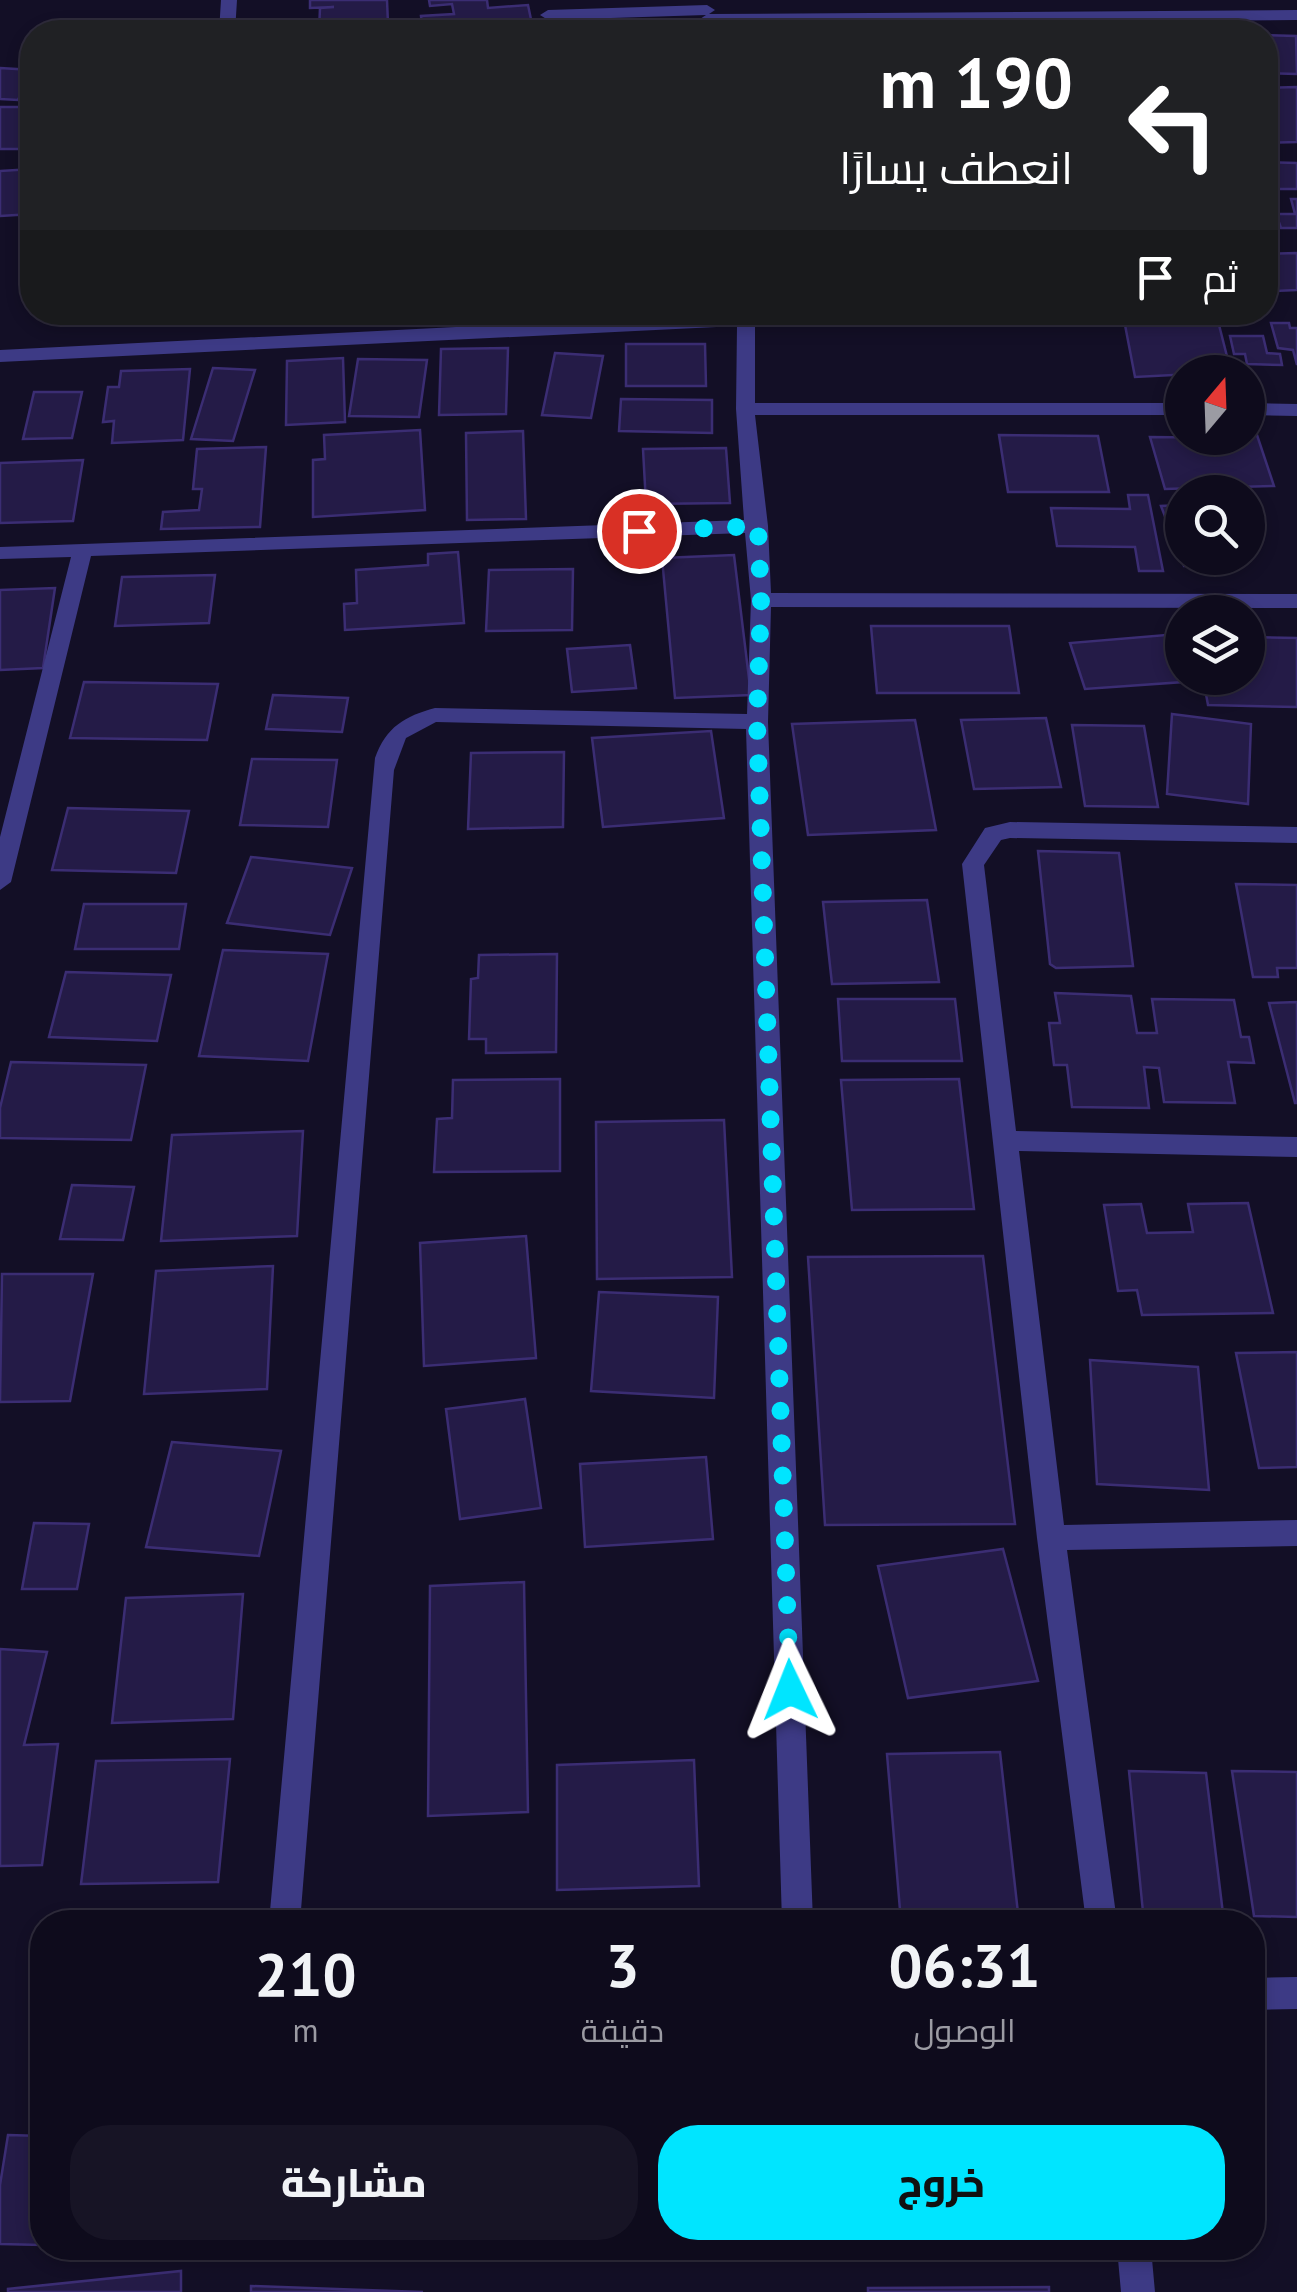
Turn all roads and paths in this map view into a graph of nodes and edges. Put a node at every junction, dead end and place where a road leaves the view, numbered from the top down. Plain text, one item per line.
1 (1297, 15) edge
2 (548, 16) edge
3 (708, 16) edge
4 (578, 325) edge
5 (746, 325) edge
6 (0, 356) edge
7 (745, 409) junction
8 (1165, 409) edge
9 (1265, 410) edge
10 (1297, 410) edge
11 (758, 526) junction
12 (82, 552) junction
13 (0, 553) edge
14 (761, 600) junction
15 (1297, 601) edge
16 (757, 722) junction
17 (1297, 834) edge
18 (0, 882) edge
19 (1006, 1142) junction
20 (1297, 1147) edge
21 (1297, 1533) edge
22 (1051, 1538) junction
23 (285, 1910) edge
24 (798, 1910) edge
25 (1100, 1910) edge
26 (1297, 1993) edge
27 (1265, 1994) edge
28 (1135, 2260) edge
29 (1138, 2292) edge

1 - 3 street
2 - 3 street
4 - 6 street
5 - 7 street
7 - 8 street
7 - 11 street
9 - 10 street
11 - 12 street
11 - 14 street
12 - 13 street
12 - 18 street
14 - 15 street
14 - 16 street
16 - 23 street
16 - 24 street
17 - 19 street
19 - 20 street
19 - 22 street
21 - 22 street
22 - 25 street
26 - 27 street
28 - 29 street

